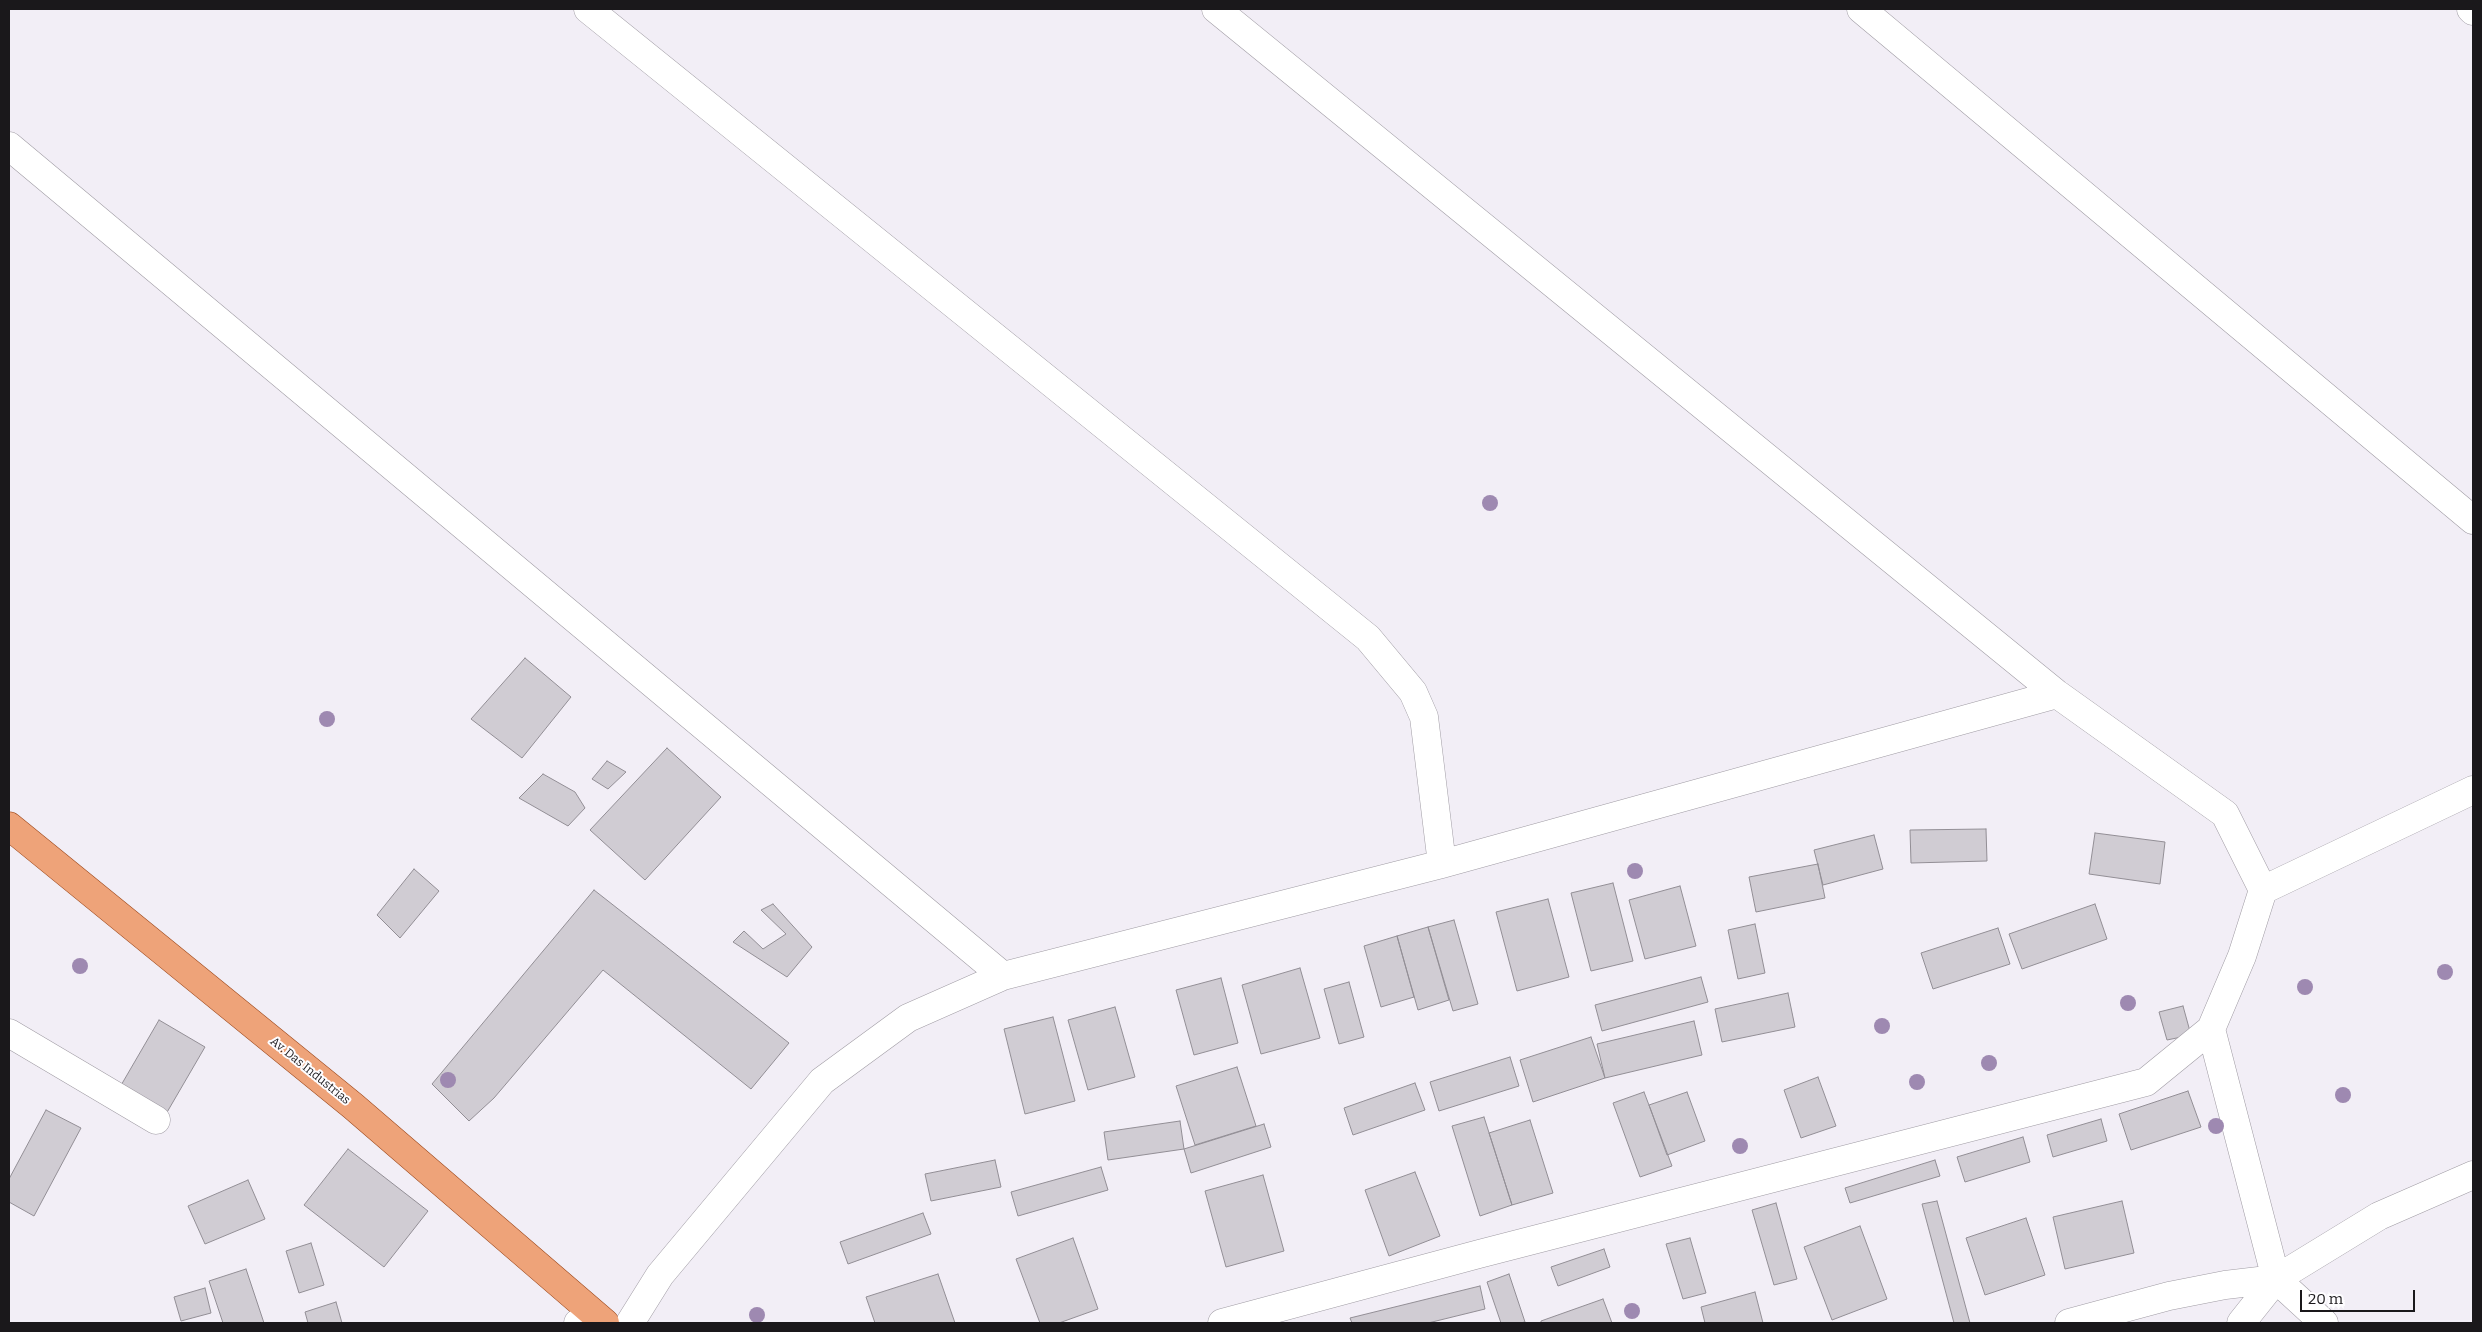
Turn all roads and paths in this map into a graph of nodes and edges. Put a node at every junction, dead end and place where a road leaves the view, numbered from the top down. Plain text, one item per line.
1 (588, 9) edge
2 (1216, 9) edge
3 (1861, 9) edge
4 (9, 146) edge
5 (2473, 520) edge
6 (2057, 694) junction
7 (2473, 790) edge
8 (9, 826) edge
9 (1442, 864) junction
10 (2262, 890) junction
11 (1003, 976) junction
12 (2211, 1029) junction
13 (9, 1033) edge
14 (156, 1120) dead end
15 (2473, 1175) edge
16 (2276, 1279) junction
17 (593, 1322) edge
18 (630, 1323) edge
19 (1222, 1323) edge
20 (2069, 1323) edge
21 (2241, 1323) edge
22 (2324, 1323) edge

1 - 9 street
2 - 6 street
3 - 5 street
4 - 11 street
6 - 9 street
6 - 10 street
7 - 10 street
8 - 17 main road, Av. Das Industrias
9 - 11 street
10 - 12 street
11 - 18 street
12 - 16 street
12 - 19 street
13 - 14 street
15 - 16 street
16 - 20 street
16 - 21 street
16 - 22 street

